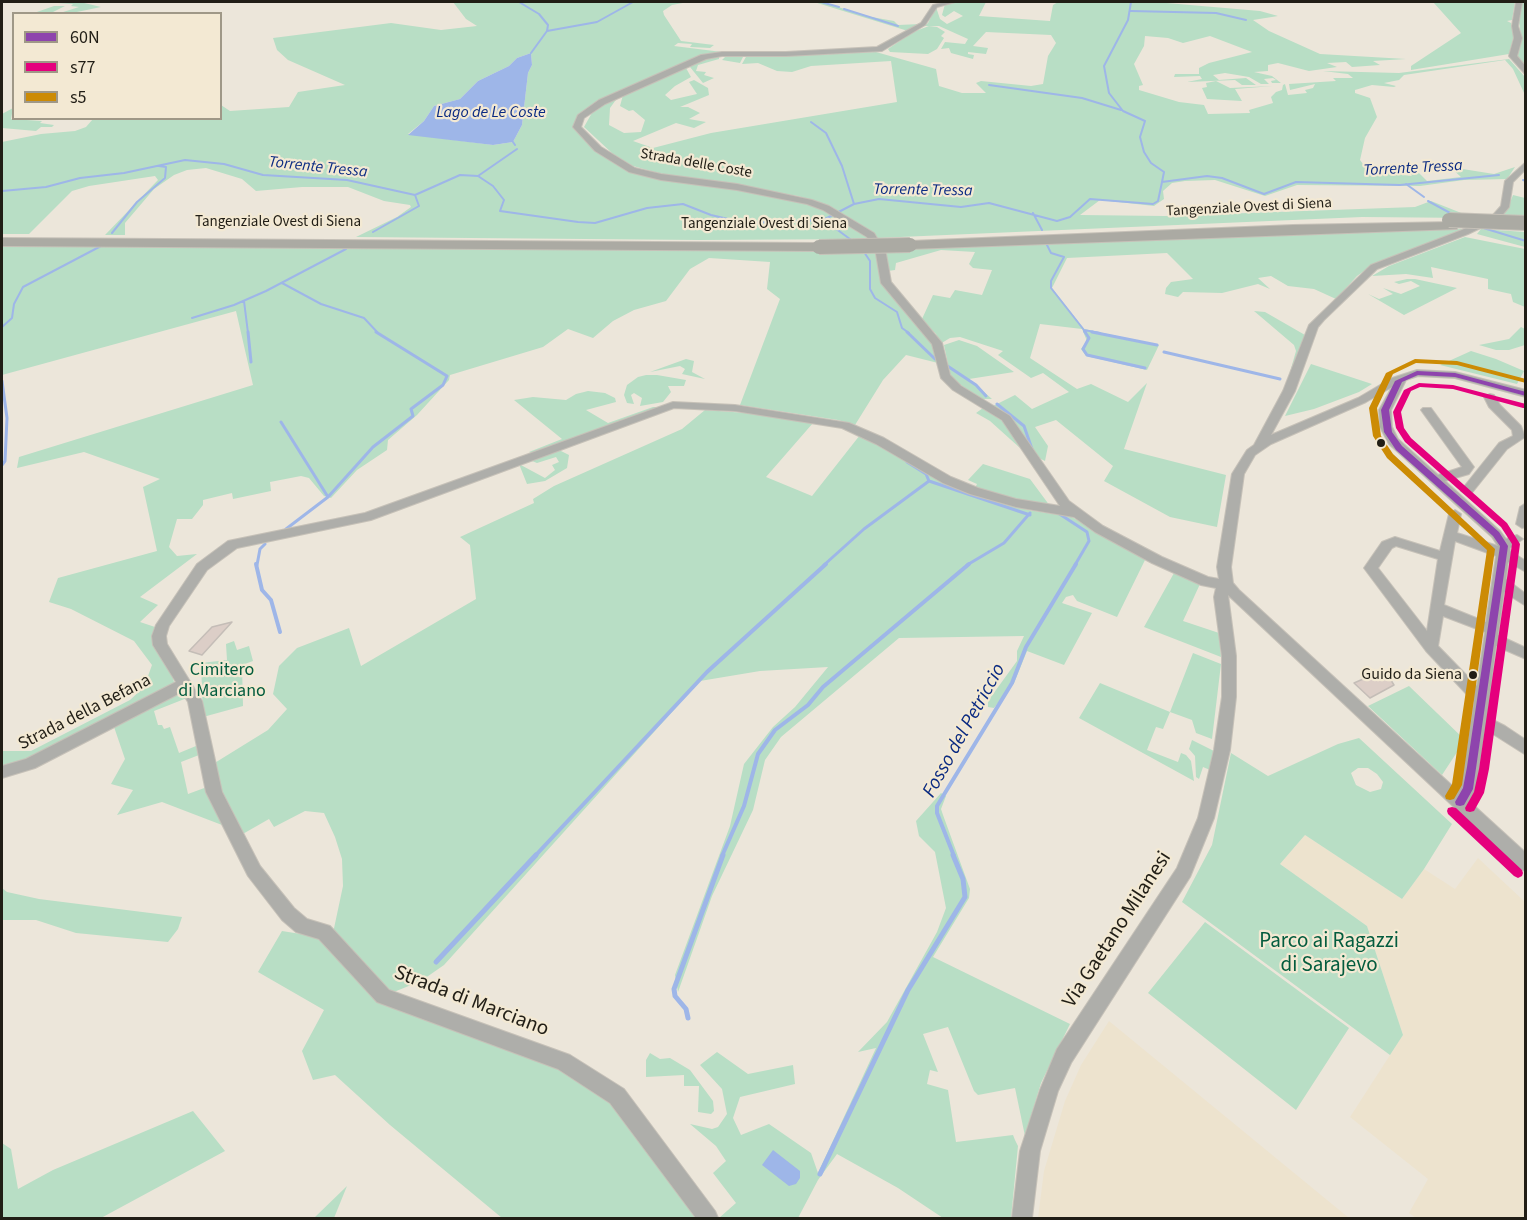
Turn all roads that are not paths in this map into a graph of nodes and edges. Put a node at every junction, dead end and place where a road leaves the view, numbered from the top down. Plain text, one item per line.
1 (952, 2) edge
2 (1519, 2) edge
3 (1526, 73) edge
4 (1526, 164) edge
5 (1451, 223) junction
6 (1526, 223) edge
7 (1526, 229) edge
8 (2, 237) edge
9 (2, 242) edge
10 (667, 244) junction
11 (1408, 376) junction
12 (1526, 394) edge
13 (1490, 397) dead end
14 (1362, 400) junction
15 (1386, 404) junction
16 (1427, 410) dead end
17 (1273, 420) junction
18 (1288, 431) junction
19 (1521, 443) edge
20 (1260, 445) junction
21 (1434, 480) junction
22 (1467, 491) dead end
23 (1526, 507) edge
24 (1076, 513) junction
25 (1455, 514) dead end
26 (1522, 524) dead end
27 (1450, 535) junction
28 (270, 536) joint
29 (1517, 539) dead end
30 (1504, 550) junction
31 (1445, 557) junction
32 (1526, 568) edge
33 (1500, 582) junction
34 (1227, 584) junction
35 (1526, 601) edge
36 (1244, 602) junction
37 (1437, 608) junction
38 (1226, 622) junction
39 (1490, 633) junction
40 (1431, 647) junction
41 (1526, 654) edge
42 (184, 684) junction
43 (1480, 699) junction
44 (1478, 719) junction
45 (1525, 749) edge
46 (2, 772) edge
47 (1460, 802) junction
48 (1526, 864) edge
49 (708, 1218) edge
50 (1022, 1218) edge

1 - 24 street, Strada delle Coste
2 - 3 street
4 - 17 street
5 - 6 highway, Tangenziale Ovest di Siena, bridge
5 - 7 highway, Tangenziale Ovest di Siena
5 - 10 highway, Tangenziale Ovest di Siena, bridge
8 - 10 highway, Tangenziale Ovest di Siena
9 - 10 highway, Tangenziale Ovest di Siena
11 - 12 street
11 - 14 street
11 - 15 street
13 - 19 street
14 - 15 street
14 - 18 street
15 - 21 street
16 - 21 street
17 - 18 street
17 - 20 street
18 - 20 street
19 - 22 street
20 - 34 street, Via Gaetano Milanesi
21 - 30 street
23 - 26 street
24 - 28 street, Strada delle Coste
24 - 34 street, Strada delle Coste
25 - 27 street
27 - 30 street
27 - 31 street
28 - 42 street, Strada di Marciano
29 - 30 street
30 - 32 street
30 - 33 street
31 - 37 street
31 - 40 street
33 - 35 street
33 - 39 street
34 - 36 street
34 - 38 street, Via Gaetano Milanesi
36 - 38 street
36 - 47 street
37 - 39 street
37 - 40 street
38 - 50 street, Via Gaetano Milanesi
39 - 41 street
39 - 43 street
40 - 43 street
42 - 46 street, Strada della Befana
42 - 49 street, Strada di Marciano
43 - 44 street
44 - 45 street
44 - 47 street
47 - 48 street

